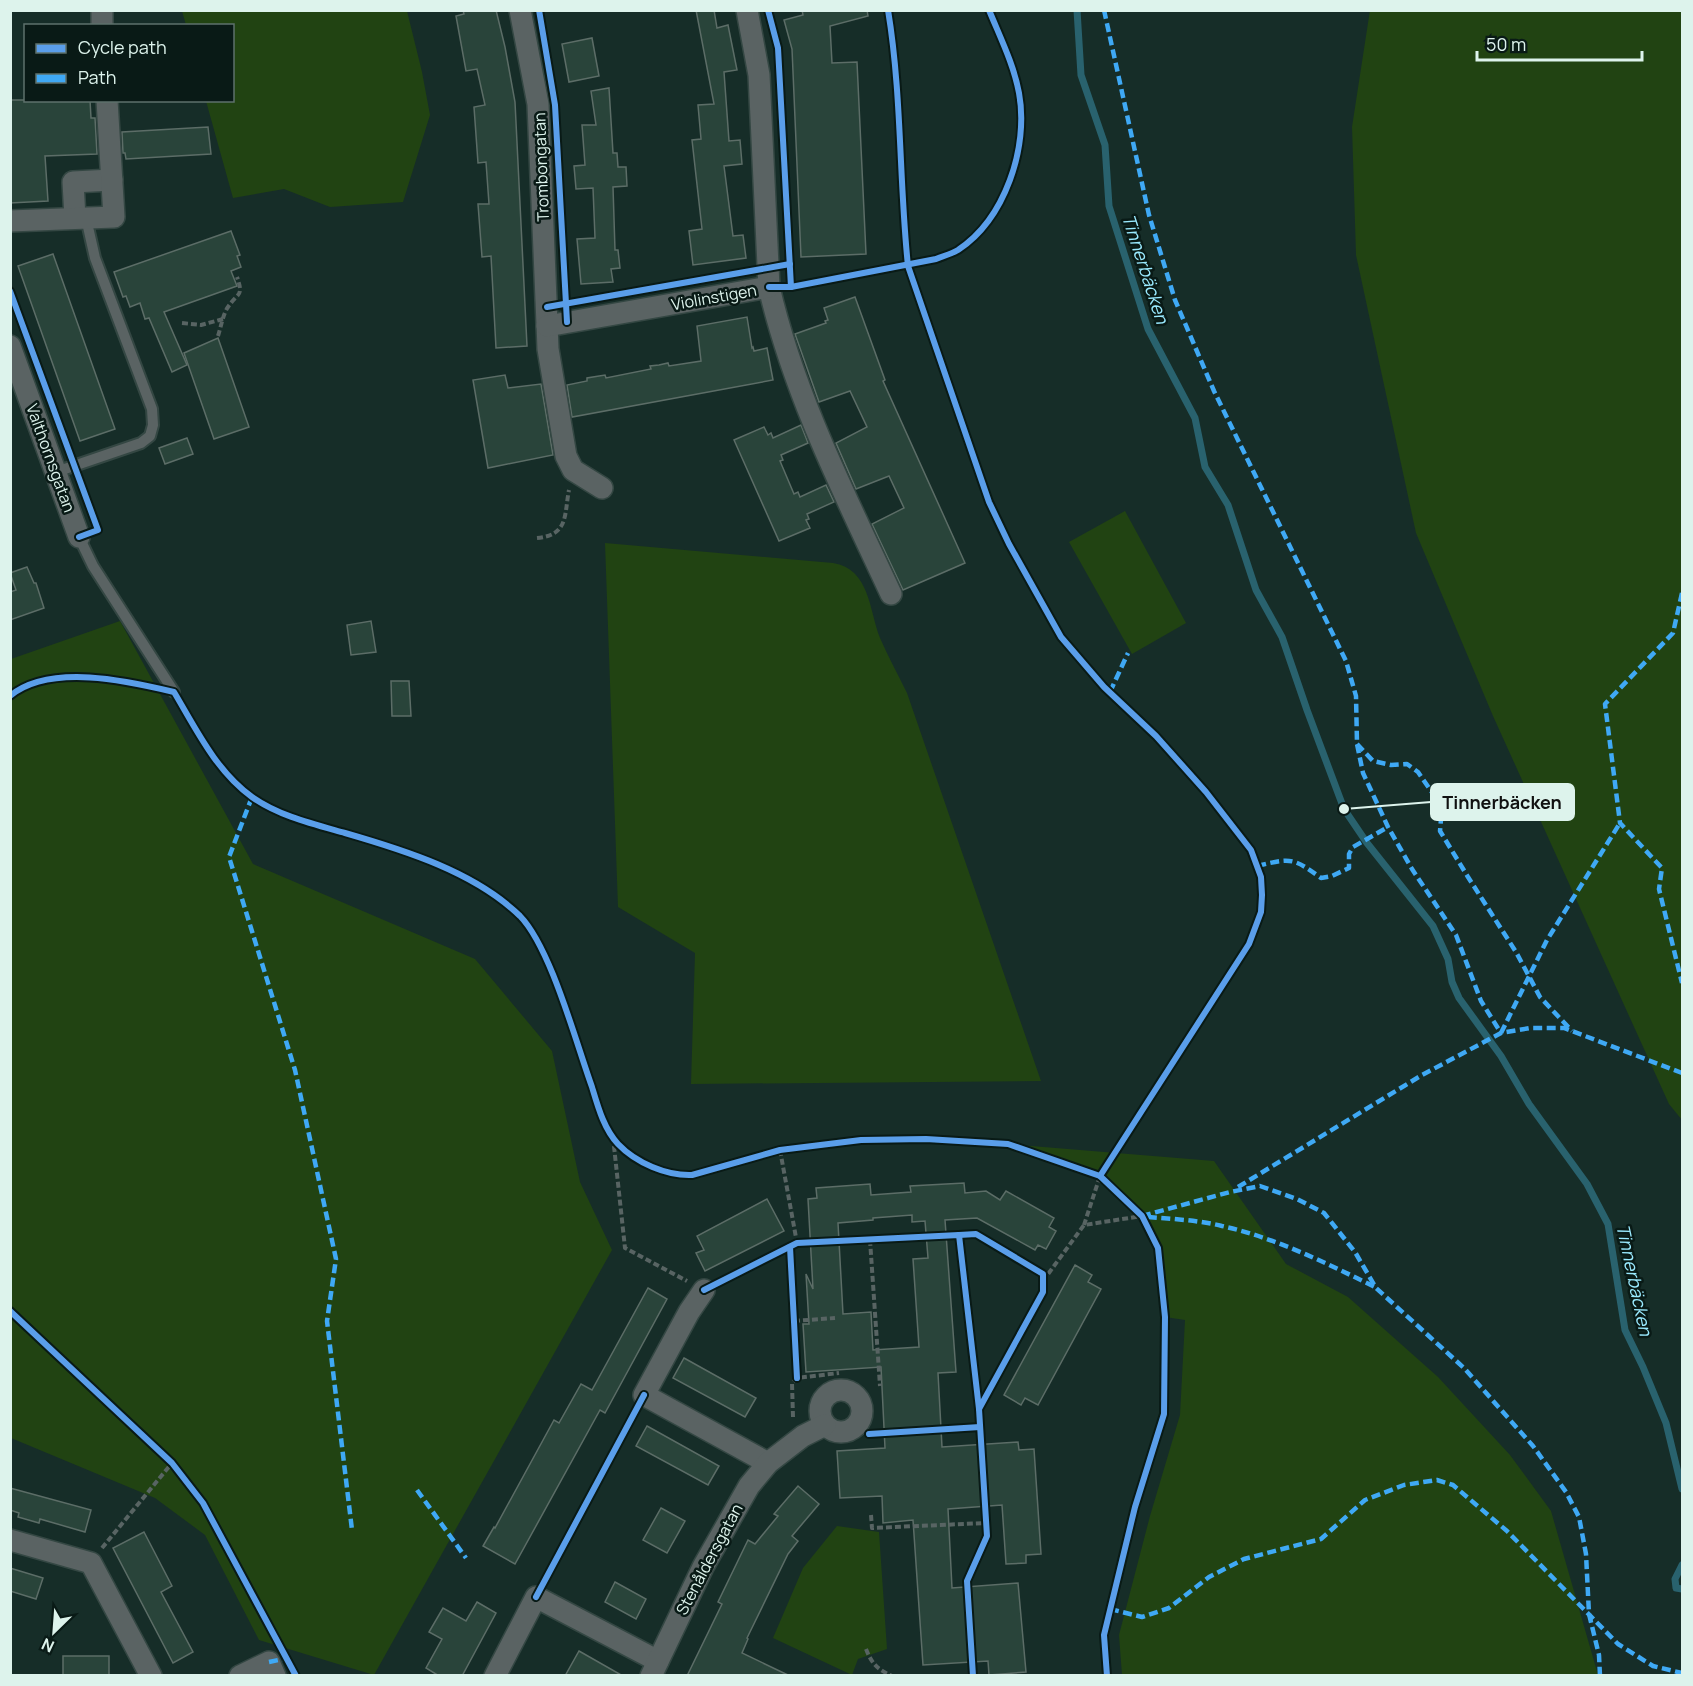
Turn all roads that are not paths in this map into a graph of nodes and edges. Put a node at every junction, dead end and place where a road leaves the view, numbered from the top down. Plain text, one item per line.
1 (519, 10) edge
2 (747, 10) edge
3 (107, 102) edge
4 (112, 180) junction
5 (80, 218) junction
6 (10, 221) edge
7 (769, 287) junction
8 (547, 326) junction
9 (10, 346) edge
10 (56, 472) junction
11 (602, 488) dead end
12 (79, 537) joint
13 (891, 594) dead end
14 (174, 692) dead end
15 (704, 1290) road end
16 (825, 1425) dead end
17 (768, 1463) junction
18 (10, 1540) edge
19 (654, 1668) edge
20 (151, 1676) edge
21 (240, 1676) edge
22 (275, 1676) edge
23 (495, 1676) edge

1 - 8 street, Trombongatan
2 - 7 street
3 - 4 street
4 - 5 street
4 - 5 street
5 - 6 street
5 - 10 lane
7 - 8 street, Violinstigen
7 - 13 street, Violinstigen
8 - 11 street
9 - 10 street, Valthornsgatan
10 - 12 street, Valthornsgatan
12 - 14 lane
15 - 17 street
16 - 17 street, Stenåldersgatan
17 - 19 street, Stenåldersgatan
18 - 20 street
19 - 23 street, Stenåldersgatan
21 - 22 street

